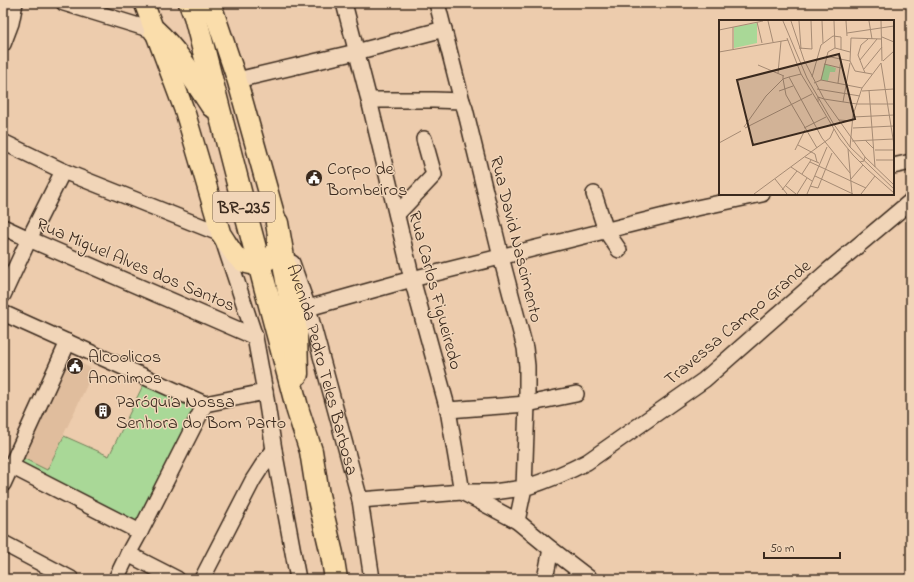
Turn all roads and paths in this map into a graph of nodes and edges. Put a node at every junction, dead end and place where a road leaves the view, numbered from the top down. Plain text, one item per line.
1 (15, 3) edge
2 (64, 3) edge
3 (144, 3) edge
4 (190, 3) edge
5 (210, 3) edge
6 (344, 3) edge
7 (442, 13) edge
8 (7, 22) edge
9 (155, 30) junction
10 (3, 44) edge
11 (356, 52) junction
12 (237, 80) junction
13 (369, 100) junction
14 (462, 101) junction
15 (222, 122) junction
16 (424, 138) dead end
17 (3, 142) edge
18 (911, 162) edge
19 (894, 166) edge
20 (63, 171) junction
21 (594, 194) dead end
22 (757, 195) edge
23 (911, 201) edge
24 (397, 214) junction
25 (277, 223) junction
26 (3, 227) edge
27 (606, 231) junction
28 (221, 234) junction
29 (29, 239) junction
30 (619, 250) dead end
31 (501, 258) junction
32 (259, 264) junction
33 (412, 279) junction
34 (3, 294) edge
35 (308, 308) junction
36 (3, 313) edge
37 (255, 337) junction
38 (68, 342) junction
39 (265, 392) junction
40 (576, 394) dead end
41 (205, 404) junction
42 (527, 404) junction
43 (448, 410) junction
44 (298, 411) junction
45 (274, 450) junction
46 (12, 466) junction
47 (3, 484) edge
48 (524, 488) junction
49 (462, 492) junction
50 (360, 500) junction
51 (517, 521) junction
52 (140, 532) junction
53 (3, 544) edge
54 (551, 549) junction
55 (128, 554) junction
56 (71, 579) edge
57 (116, 579) edge
58 (178, 579) edge
59 (202, 579) edge
60 (298, 579) edge
61 (336, 579) edge
62 (372, 579) edge
63 (545, 579) edge
64 (590, 579) edge

1 - 8 street
2 - 9 street
3 - 9 main road
4 - 15 highway, BR-235
5 - 12 main road, Avenida Pedro Teles Barbosa
6 - 11 street, Rua Carlos Figueiredo
7 - 11 street
7 - 14 street, Rua David Nascimento
8 - 10 street
9 - 15 highway
9 - 28 main road
11 - 12 street
11 - 13 street, Rua Carlos Figueiredo
12 - 25 main road, Avenida Pedro Teles Barbosa
13 - 14 street
13 - 24 street, Rua Carlos Figueiredo
14 - 31 street, Rua David Nascimento
15 - 32 highway, BR-235
16 - 24 street
17 - 20 street
18 - 19 street
20 - 28 street
20 - 29 street
21 - 27 street
22 - 27 street
23 - 48 street, Travessa Campo Grande
24 - 33 street, Rua Carlos Figueiredo
25 - 32 main road
25 - 35 street, Avenida Pedro Teles Barbosa
25 - 44 highway
26 - 29 street, Rua Miguel Alves dos Santos
27 - 30 street
27 - 31 street
28 - 32 main road
28 - 37 street
29 - 34 street
29 - 37 street, Rua Miguel Alves dos Santos
31 - 33 street
31 - 42 street, Rua David Nascimento
32 - 44 highway, BR-235
33 - 35 street
33 - 43 street, Rua Carlos Figueiredo
35 - 50 street, Avenida Pedro Teles Barbosa
36 - 38 street
37 - 39 street
38 - 41 street
38 - 46 street
39 - 41 street
39 - 45 street
40 - 42 street
41 - 52 street
42 - 43 street
42 - 48 street, Rua David Nascimento
43 - 49 street, Rua Carlos Figueiredo
44 - 61 highway, BR-235
45 - 59 street
45 - 60 street
46 - 47 street
46 - 52 street
48 - 49 street, Travessa Campo Grande
48 - 51 street
49 - 50 street, Travessa Campo Grande
49 - 51 street
50 - 62 street, Avenida Pedro Teles Barbosa
51 - 54 street
52 - 55 street
53 - 56 street
54 - 63 street
54 - 64 street
55 - 57 street
55 - 58 street

